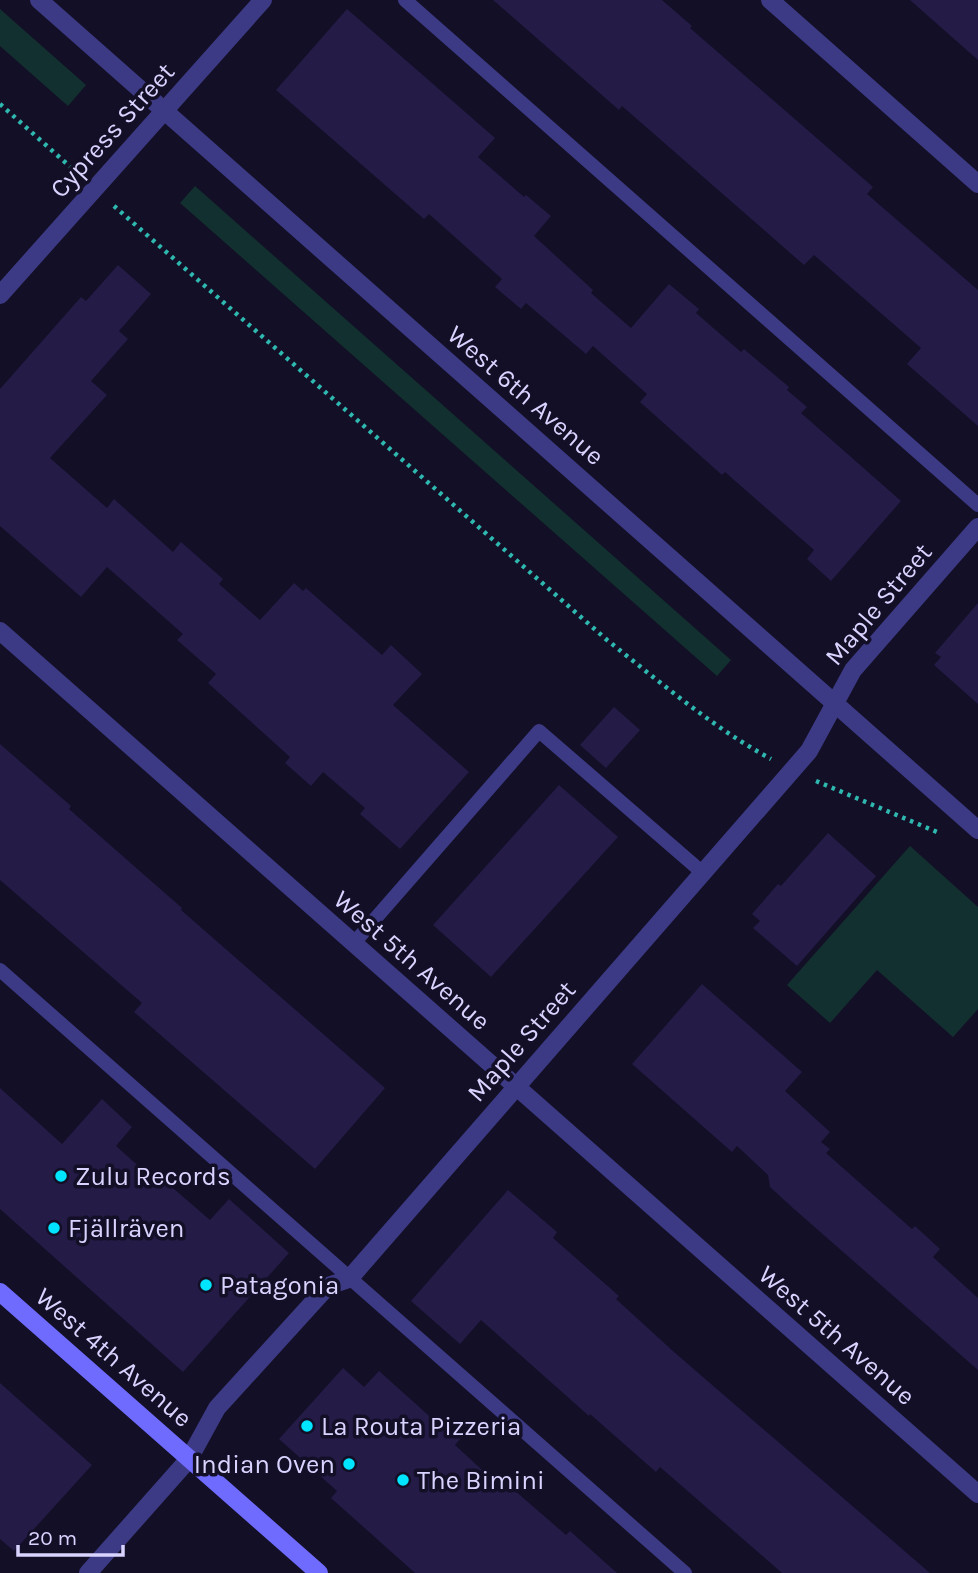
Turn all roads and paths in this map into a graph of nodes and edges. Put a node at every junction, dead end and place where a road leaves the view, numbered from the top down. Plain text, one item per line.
1 (39, 0) edge
2 (263, 0) edge
3 (405, 0) edge
4 (770, 0) edge
5 (0, 104) edge
6 (164, 110) junction
7 (65, 163) dead end
8 (978, 184) edge
9 (123, 213) dead end
10 (0, 295) edge
11 (978, 505) edge
12 (978, 527) edge
13 (0, 631) edge
14 (834, 703) junction
15 (771, 759) dead end
16 (817, 781) dead end
17 (912, 821) dead end
18 (978, 830) edge
19 (703, 873) junction
20 (354, 943) junction
21 (0, 970) edge
22 (516, 1087) junction
23 (349, 1279) junction
24 (0, 1292) edge
25 (190, 1458) junction
26 (978, 1494) edge
27 (88, 1573) edge
28 (319, 1573) edge
29 (685, 1573) edge

1 - 6 street, West 6th Avenue
2 - 6 street, Cypress Street
3 - 11 lane
4 - 8 street
5 - 7 path
6 - 10 street, Cypress Street
6 - 14 street, West 6th Avenue
9 - 15 path
12 - 14 street, Maple Street
13 - 20 street, West 5th Avenue
14 - 18 street, West 6th Avenue
14 - 19 street, Maple Street
16 - 17 path
19 - 20 lane
19 - 22 street, Maple Street
20 - 22 street, West 5th Avenue
21 - 23 lane
22 - 23 street, Maple Street
22 - 26 street, West 5th Avenue
23 - 25 street, Maple Street
23 - 29 lane
24 - 25 main road, West 4th Avenue
25 - 27 street, Maple Street
25 - 28 main road, West 4th Avenue

